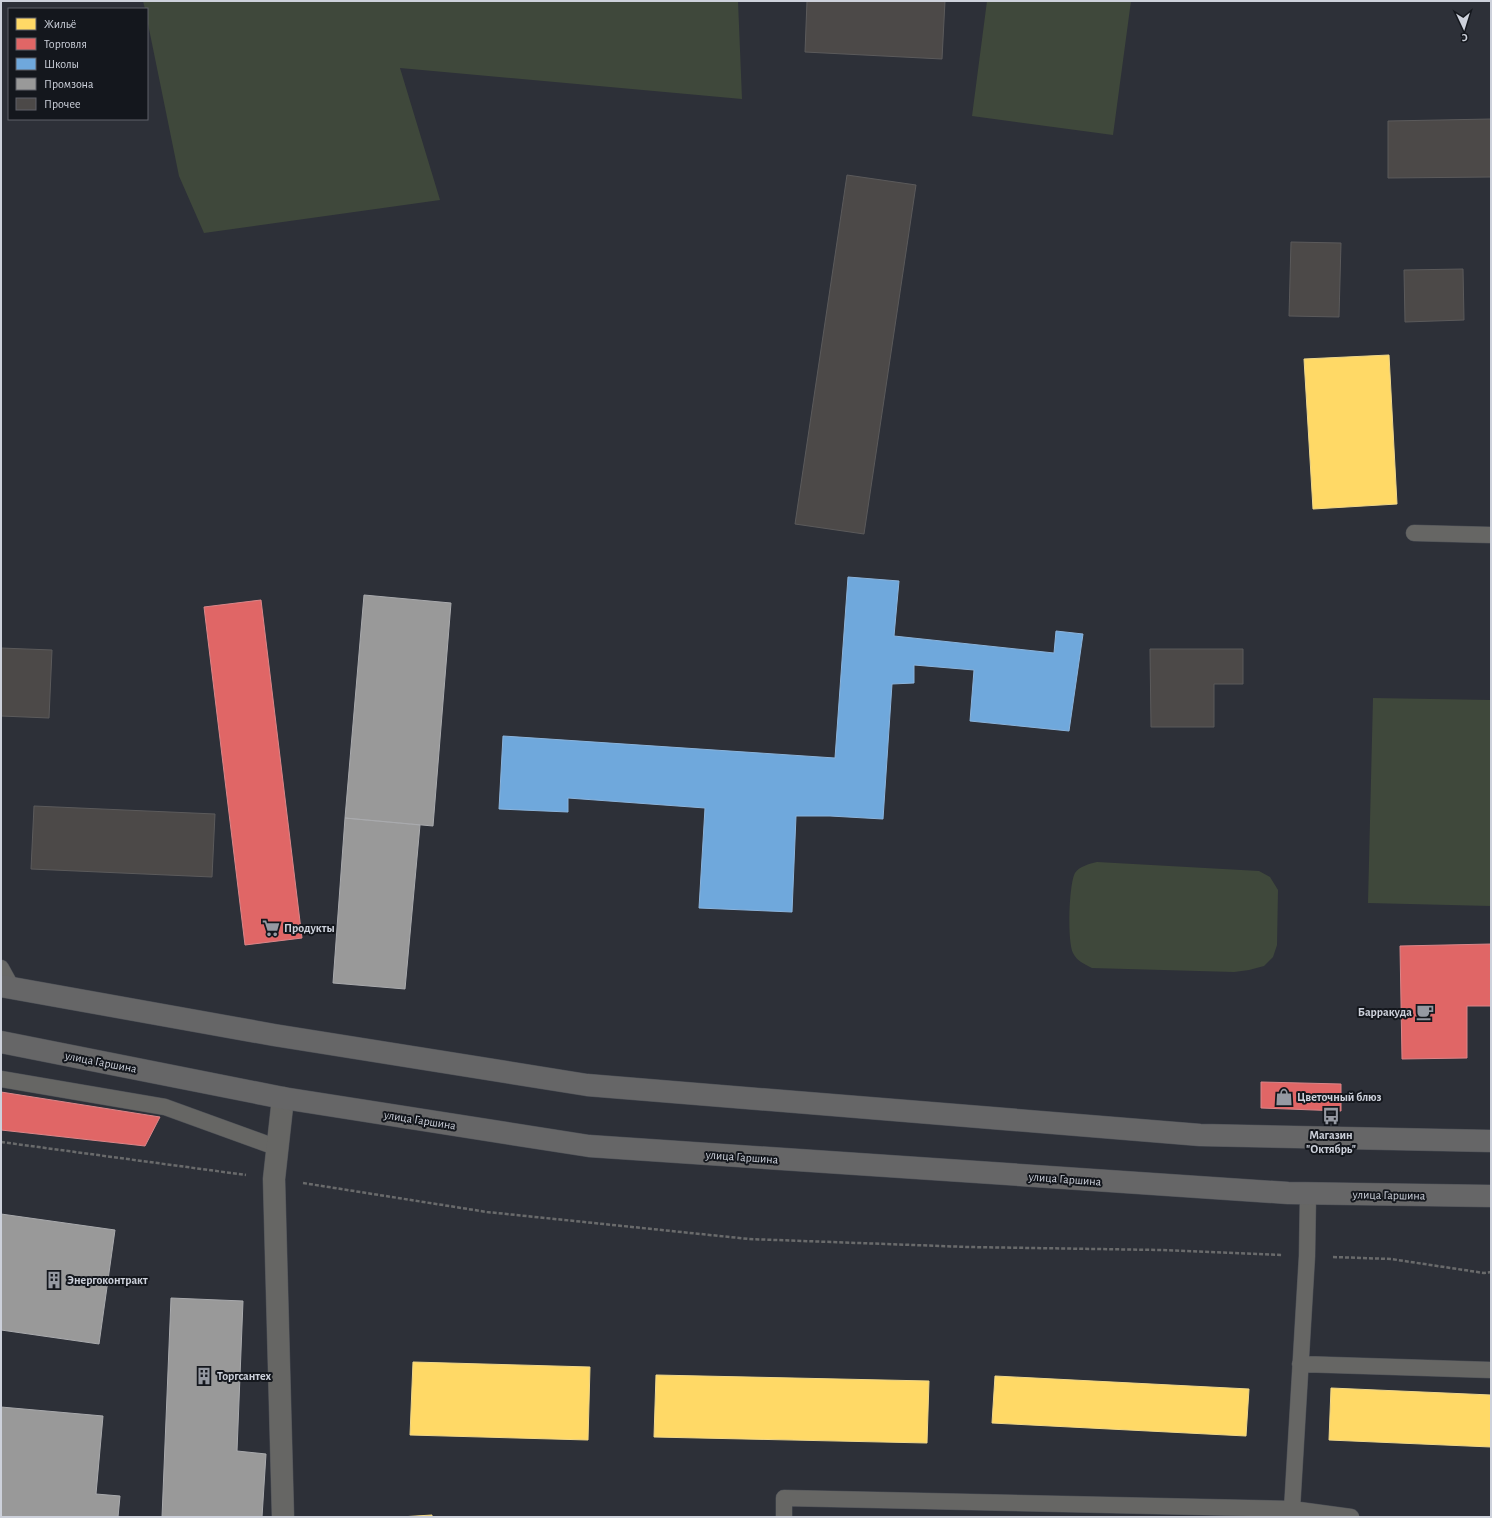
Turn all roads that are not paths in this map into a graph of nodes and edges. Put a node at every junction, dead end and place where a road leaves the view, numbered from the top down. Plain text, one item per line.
1 (1414, 533) dead end
2 (1491, 535) edge
3 (1, 968) edge
4 (7, 987) edge
5 (1, 1042) edge
6 (1, 1080) edge
7 (283, 1098) junction
8 (1491, 1141) edge
9 (278, 1148) junction
10 (1308, 1194) junction
11 (1491, 1196) edge
12 (1300, 1364) junction
13 (1491, 1370) edge
14 (1287, 1513) edge
15 (283, 1517) edge
16 (784, 1517) edge
17 (1351, 1517) edge

1 - 2 lane
3 - 4 lane
4 - 8 main road
5 - 7 main road, улица Гаршина
6 - 9 lane
7 - 9 street
7 - 10 main road, улица Гаршина
9 - 15 street
10 - 11 main road, улица Гаршина
10 - 12 lane
12 - 13 lane
12 - 14 lane
14 - 16 lane
14 - 17 lane

